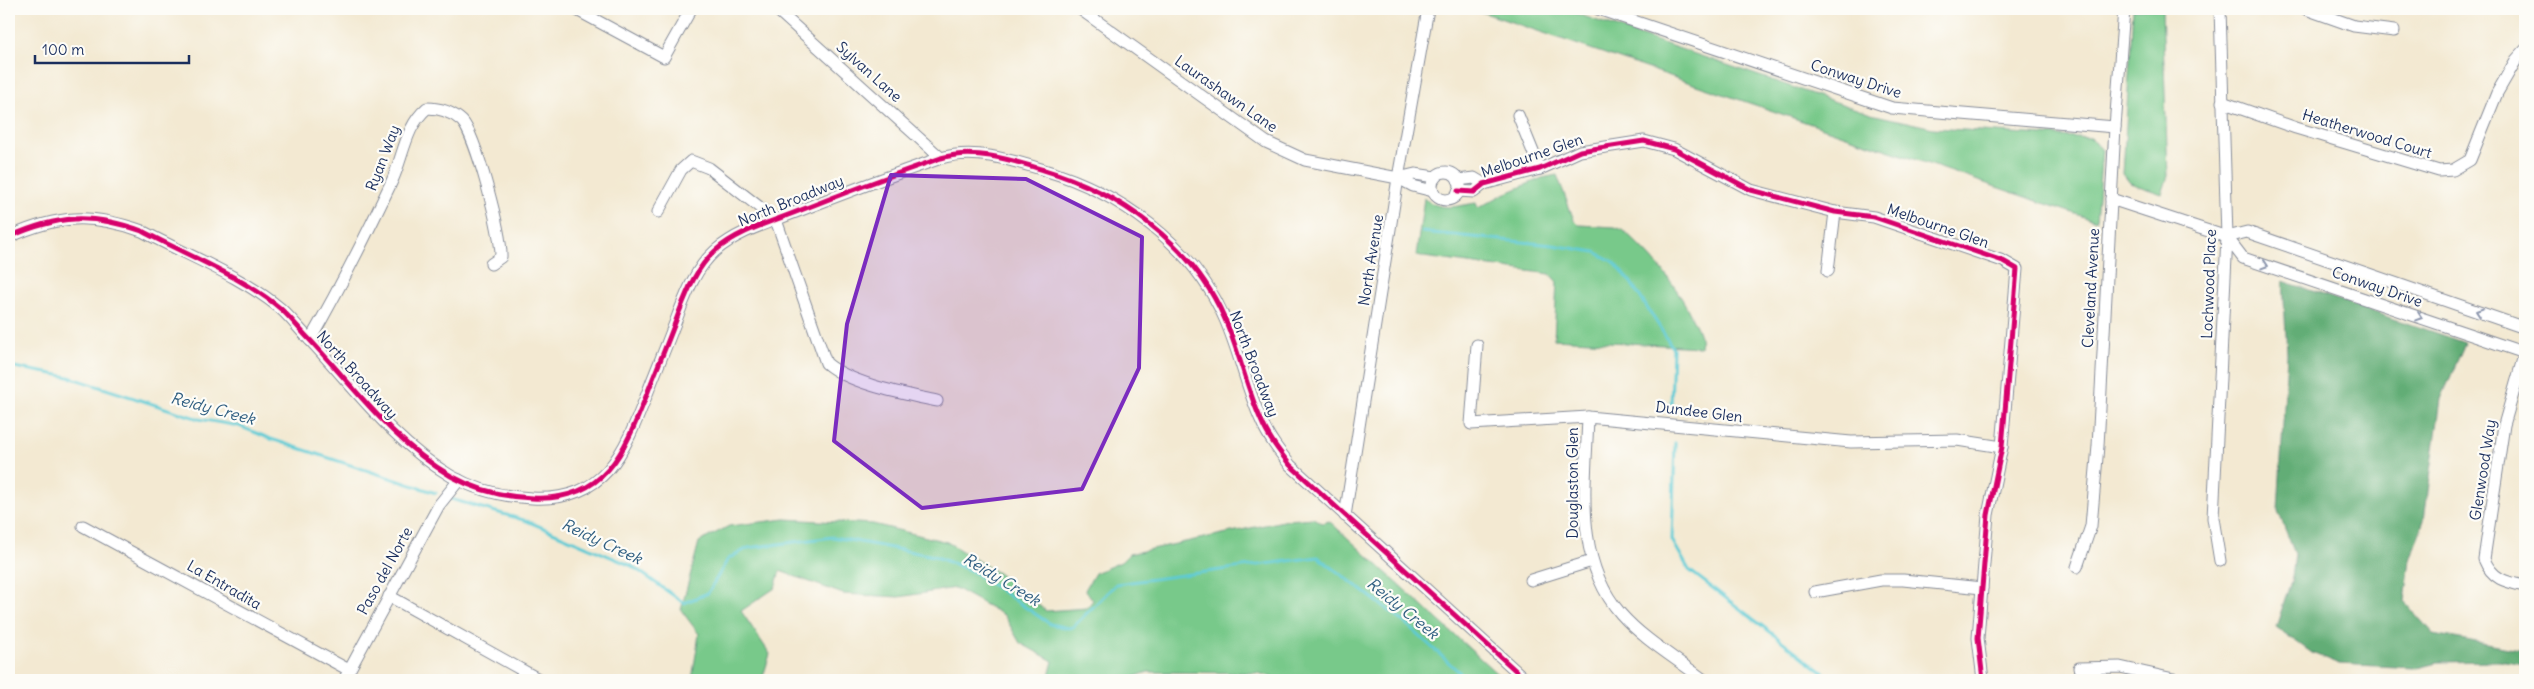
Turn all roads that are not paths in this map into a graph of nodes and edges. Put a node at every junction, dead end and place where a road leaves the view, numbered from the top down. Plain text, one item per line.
1 (575, 9) edge
2 (691, 9) edge
3 (776, 9) edge
4 (1080, 9) edge
5 (1428, 9) edge
6 (1598, 9) edge
7 (2124, 9) edge
8 (2220, 9) edge
9 (2306, 9) edge
10 (2394, 31) dead end
11 (2525, 50) edge
12 (2222, 102) junction
13 (1518, 115) dead end
14 (2115, 127) junction
15 (941, 158) junction
16 (1540, 169) junction
17 (1435, 177) junction
18 (1398, 178) junction
19 (1458, 180) junction
20 (1484, 184) junction
21 (1433, 192) junction
22 (1458, 192) junction
23 (2111, 199) junction
24 (658, 212) dead end
25 (1835, 212) junction
26 (776, 220) junction
27 (9, 237) edge
28 (2227, 237) junction
29 (491, 264) dead end
30 (1828, 271) dead end
31 (2525, 328) edge
32 (310, 340) junction
33 (1477, 345) dead end
34 (2525, 353) edge
35 (937, 401) dead end
36 (1588, 417) junction
37 (2002, 448) junction
38 (459, 480) junction
39 (1345, 516) junction
40 (83, 526) dead end
41 (2220, 560) dead end
42 (1592, 561) junction
43 (2077, 567) dead end
44 (1531, 580) dead end
45 (2525, 586) edge
46 (1982, 588) junction
47 (1815, 592) dead end
48 (389, 596) junction
49 (2079, 668) dead end
50 (346, 675) edge
51 (540, 680) edge
52 (1526, 680) edge
53 (1704, 680) edge
54 (1983, 680) edge
55 (2178, 680) edge

1 - 2 street
3 - 15 street, Sylvan Lane
4 - 18 street, Laurashawn Lane
5 - 18 street, North Avenue
6 - 14 street, Conway Drive
7 - 14 street, Cleveland Avenue
8 - 12 street, Lochwood Place
9 - 10 street
11 - 12 street, Heatherwood Court
12 - 28 street, Lochwood Place
13 - 16 street
14 - 23 street, Cleveland Avenue
15 - 26 street, North Broadway
15 - 39 street, North Broadway
16 - 20 street, Melbourne Glen
16 - 25 street, Melbourne Glen
17 - 18 street, Melbourne Glen
17 - 19 street, Melbourne Glen
17 - 21 street
18 - 21 street, Melbourne Glen
18 - 39 street, North Avenue
19 - 20 street, Melbourne Glen
19 - 22 street
20 - 22 street, Melbourne Glen
21 - 22 street, Melbourne Glen
23 - 28 street, Conway Drive
23 - 43 street, Cleveland Avenue
24 - 26 street
25 - 30 street
25 - 37 street, Melbourne Glen
26 - 35 street
26 - 38 street, North Broadway
27 - 32 street, North Broadway
31 -> 28 street, Conway Drive
28 -> 34 street, Conway Drive
28 - 41 street, Lochwood Place
29 - 32 street, Ryan Way
32 - 38 street, North Broadway
33 - 36 street, Dundee Glen
34 - 45 street, Glenwood Way
36 - 37 street, Dundee Glen
36 - 42 street, Douglaston Glen
37 - 46 street, Melbourne Glen
38 - 48 street, Paso del Norte
39 - 52 street, North Broadway
40 - 50 street, La Entradita
42 - 44 street
42 - 53 street, Douglaston Glen
46 - 47 street
46 - 54 street, Melbourne Glen
48 - 50 street, Paso del Norte
48 - 51 street
49 - 55 street

